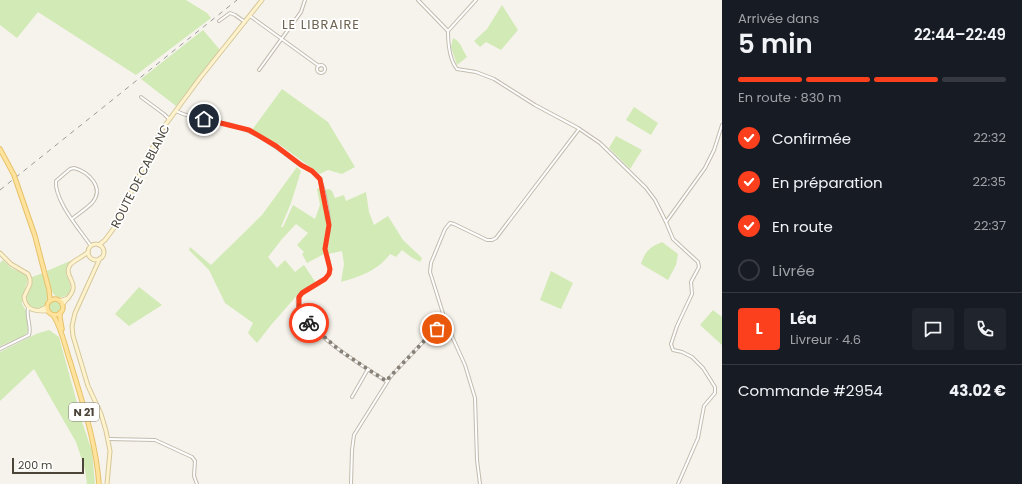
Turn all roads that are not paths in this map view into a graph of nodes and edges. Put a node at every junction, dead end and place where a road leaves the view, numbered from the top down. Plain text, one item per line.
1 (262, 0) edge
2 (305, 0) edge
3 (418, 0) edge
4 (476, 0) edge
5 (250, 16) junction
6 (219, 21) dead end
7 (245, 22) junction
8 (448, 31) junction
9 (281, 40) junction
10 (319, 66) dead end
11 (259, 70) dead end
12 (141, 97) dead end
13 (175, 111) junction
14 (169, 119) junction
15 (722, 125) edge
16 (579, 129) junction
17 (0, 150) edge
18 (72, 219) junction
19 (666, 222) junction
20 (105, 240) junction
21 (99, 245) junction
22 (91, 246) junction
23 (103, 248) junction
24 (88, 252) junction
25 (0, 253) edge
26 (82, 258) junction
27 (92, 258) junction
28 (100, 258) junction
29 (96, 269) junction
30 (68, 298) junction
31 (52, 300) junction
32 (59, 301) junction
33 (62, 305) junction
34 (47, 307) junction
35 (28, 308) junction
36 (38, 311) junction
37 (48, 311) junction
38 (60, 313) junction
39 (53, 315) junction
40 (446, 323) junction
41 (64, 342) junction
42 (0, 349) edge
43 (368, 369) junction
44 (386, 381) junction
45 (352, 397) dead end
46 (108, 439) junction
47 (99, 484) edge
48 (107, 484) edge
49 (197, 484) edge
50 (351, 484) edge
51 (480, 484) edge
52 (678, 484) edge

1 - 5 main road, ROUTE DE CABLANC
2 - 9 street
3 - 8 street
4 - 8 street
5 - 7 main road, ROUTE DE CABLANC
5 - 9 street
6 - 7 street
7 - 13 main road, ROUTE DE CABLANC
8 - 16 street
9 - 10 street
9 - 11 street
12 - 14 street
13 - 14 main road, ROUTE DE CABLANC
13 - 43 street
14 - 20 main road, ROUTE DE CABLANC
15 - 19 street
16 - 19 street
16 - 40 street
17 - 31 main road, bridge
18 - 18 street
18 - 22 street
19 - 52 street
20 - 21 main road
20 - 23 main road
21 - 22 main road
21 - 23 main road
22 - 24 main road
23 - 28 main road
24 - 26 main road
24 - 27 main road
25 - 35 main road
26 - 27 main road
26 - 30 main road
27 - 28 main road
27 - 29 main road
28 - 29 main road
29 - 46 main road
30 - 32 main road
30 - 33 main road
31 - 32 main road
31 - 34 main road
32 - 33 main road
33 - 38 main road
34 - 36 main road
34 - 37 main road
35 - 36 main road
35 - 42 street
36 - 37 main road
37 - 39 main road
38 - 39 main road
38 - 41 main road, N 21
39 - 41 main road, N 21
40 - 44 street
40 - 51 street
41 - 47 main road, N 21
43 - 44 street
43 - 45 street
44 - 50 street
46 - 48 main road
46 - 49 street

